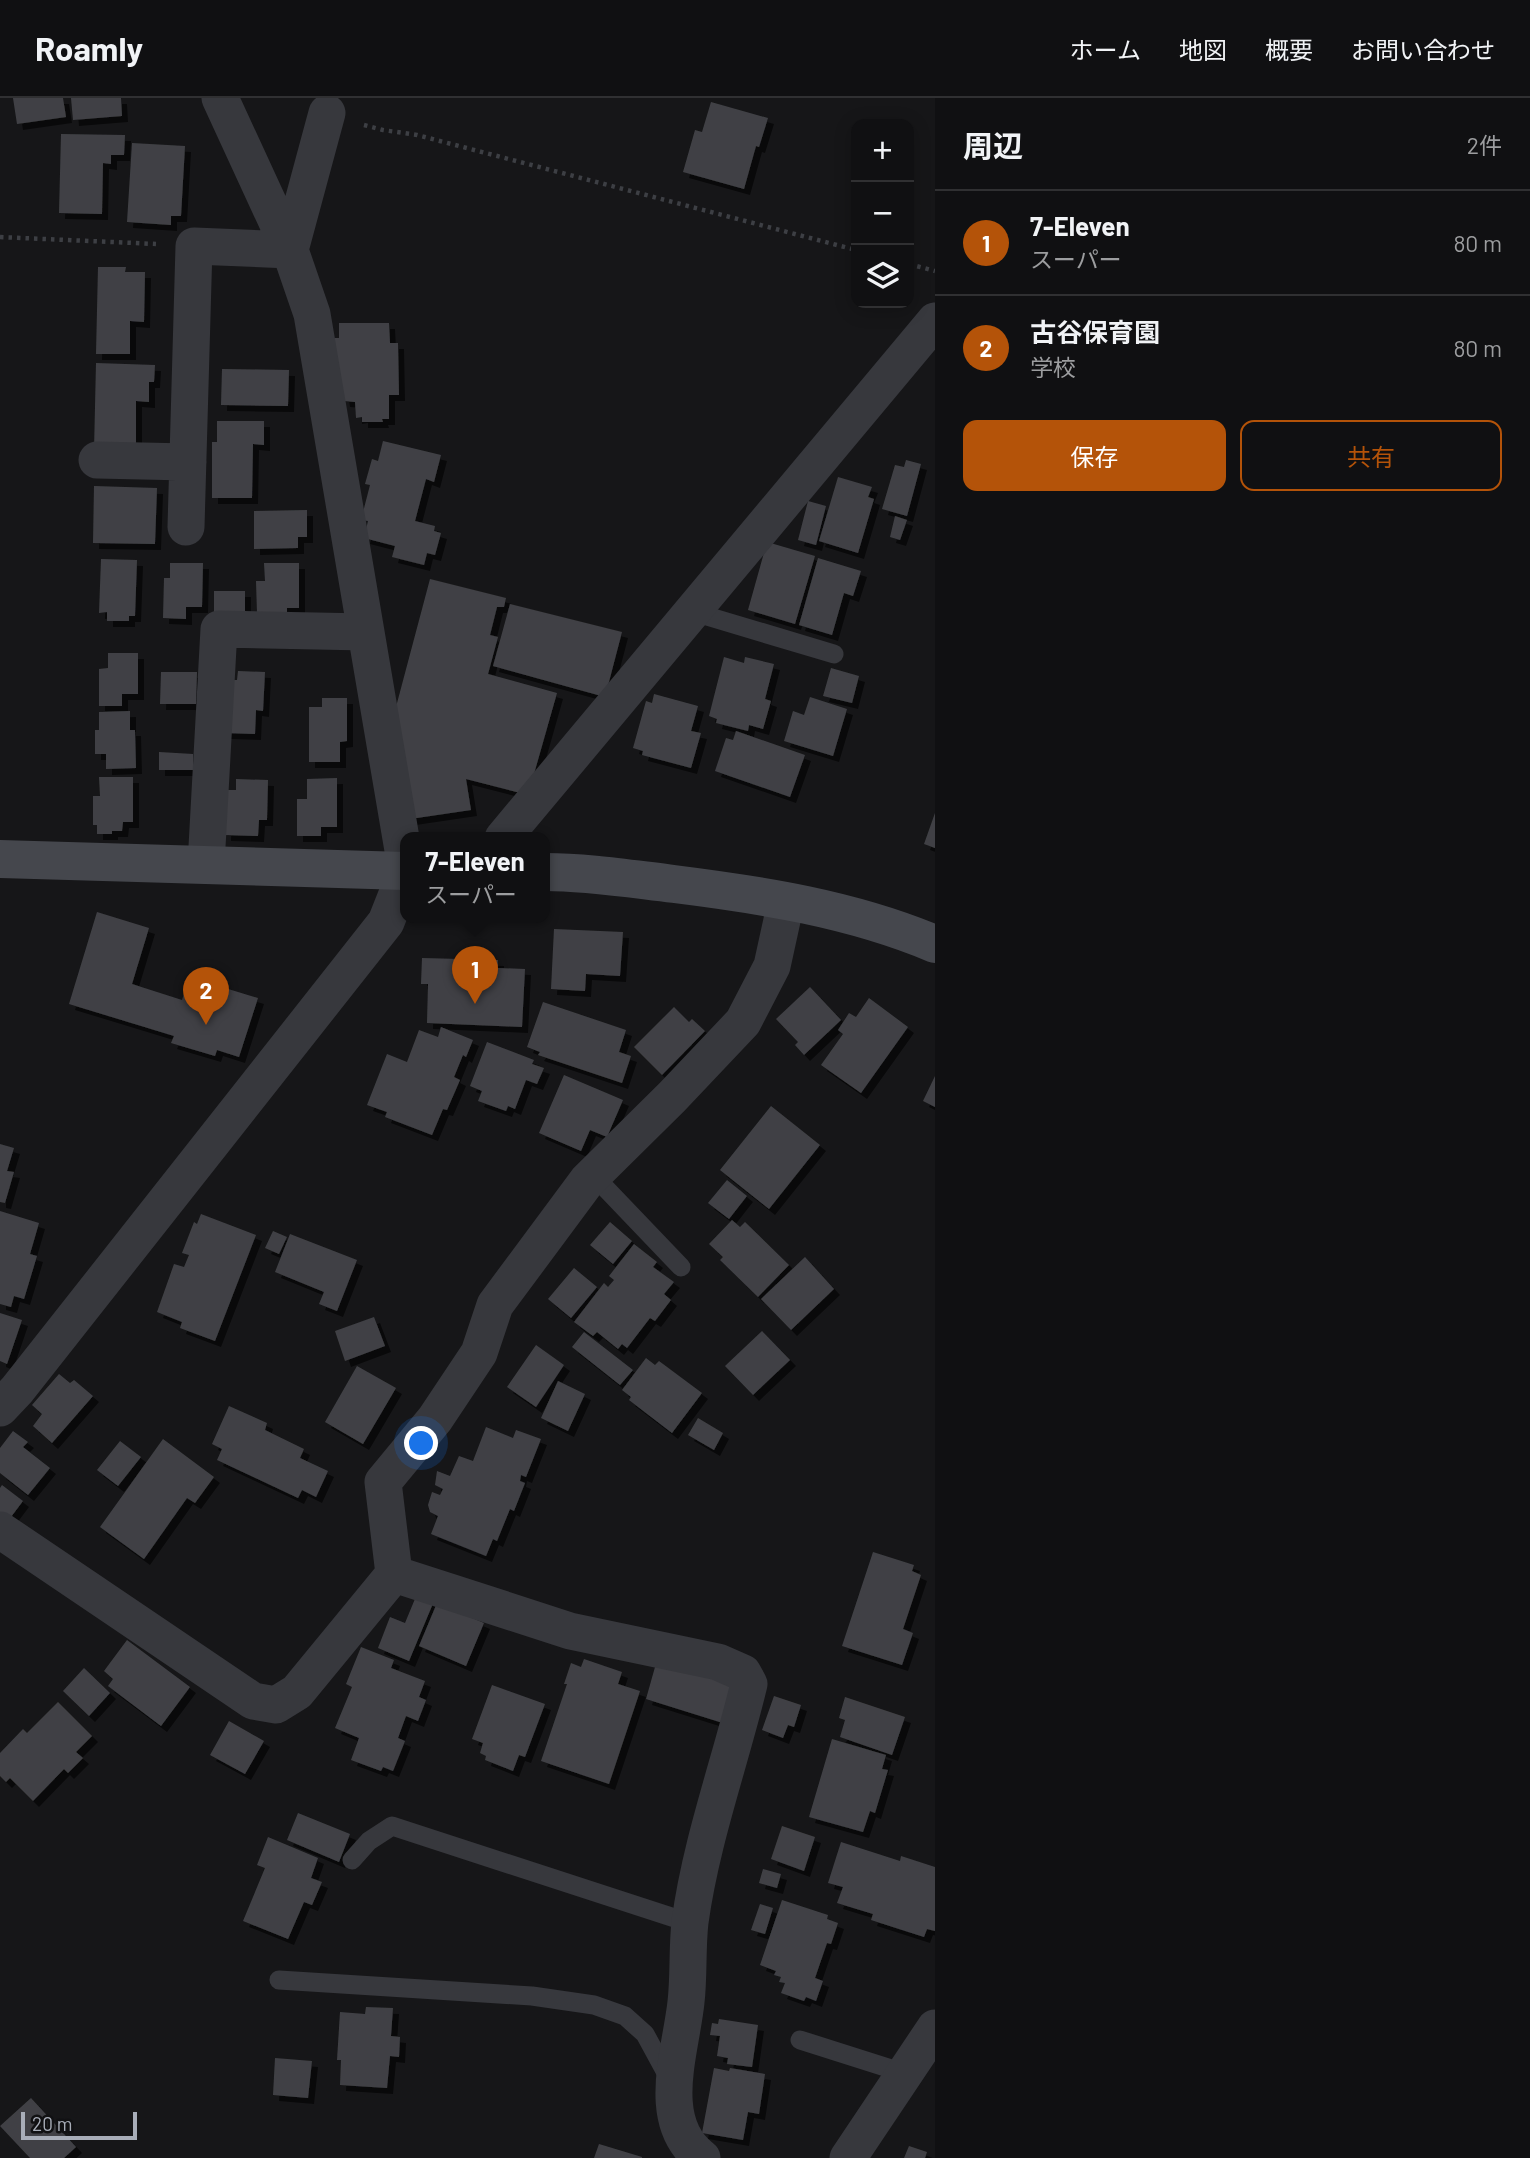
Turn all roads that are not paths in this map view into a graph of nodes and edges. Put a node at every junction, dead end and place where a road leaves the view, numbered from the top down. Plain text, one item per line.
1 (220, 98) edge
2 (327, 113) road end
3 (290, 250) junction
4 (935, 321) edge
5 (97, 460) dead end
6 (188, 462) junction
7 (186, 527) dead end
8 (690, 611) junction
9 (366, 632) junction
10 (834, 654) dead end
11 (508, 832) edge
12 (400, 833) edge
13 (0, 859) edge
14 (206, 865) junction
15 (550, 872) edge
16 (400, 873) edge
17 (400, 886) edge
18 (786, 902) junction
19 (935, 944) edge
20 (593, 1175) junction
21 (681, 1267) dead end
22 (0, 1408) edge
23 (4, 1539) edge
24 (394, 1574) junction
25 (352, 1860) dead end
26 (690, 1923) junction
27 (279, 1980) dead end
28 (935, 2028) edge
29 (800, 2040) dead end
30 (904, 2073) junction
31 (674, 2087) junction
32 (702, 2158) edge
33 (848, 2158) edge

1 - 3 street
2 - 3 street
3 - 6 street
3 - 9 street
4 - 8 street
5 - 6 street
6 - 7 street
8 - 10 lane
8 - 11 street
9 - 12 street
9 - 14 street
13 - 14 street
14 - 16 street
15 - 18 street
17 - 22 street
18 - 19 street
18 - 20 street
20 - 21 lane
20 - 24 street
23 - 24 street
24 - 26 street
25 - 26 lane
26 - 31 street
27 - 31 lane
28 - 30 street
29 - 30 lane
30 - 33 street
31 - 32 street

